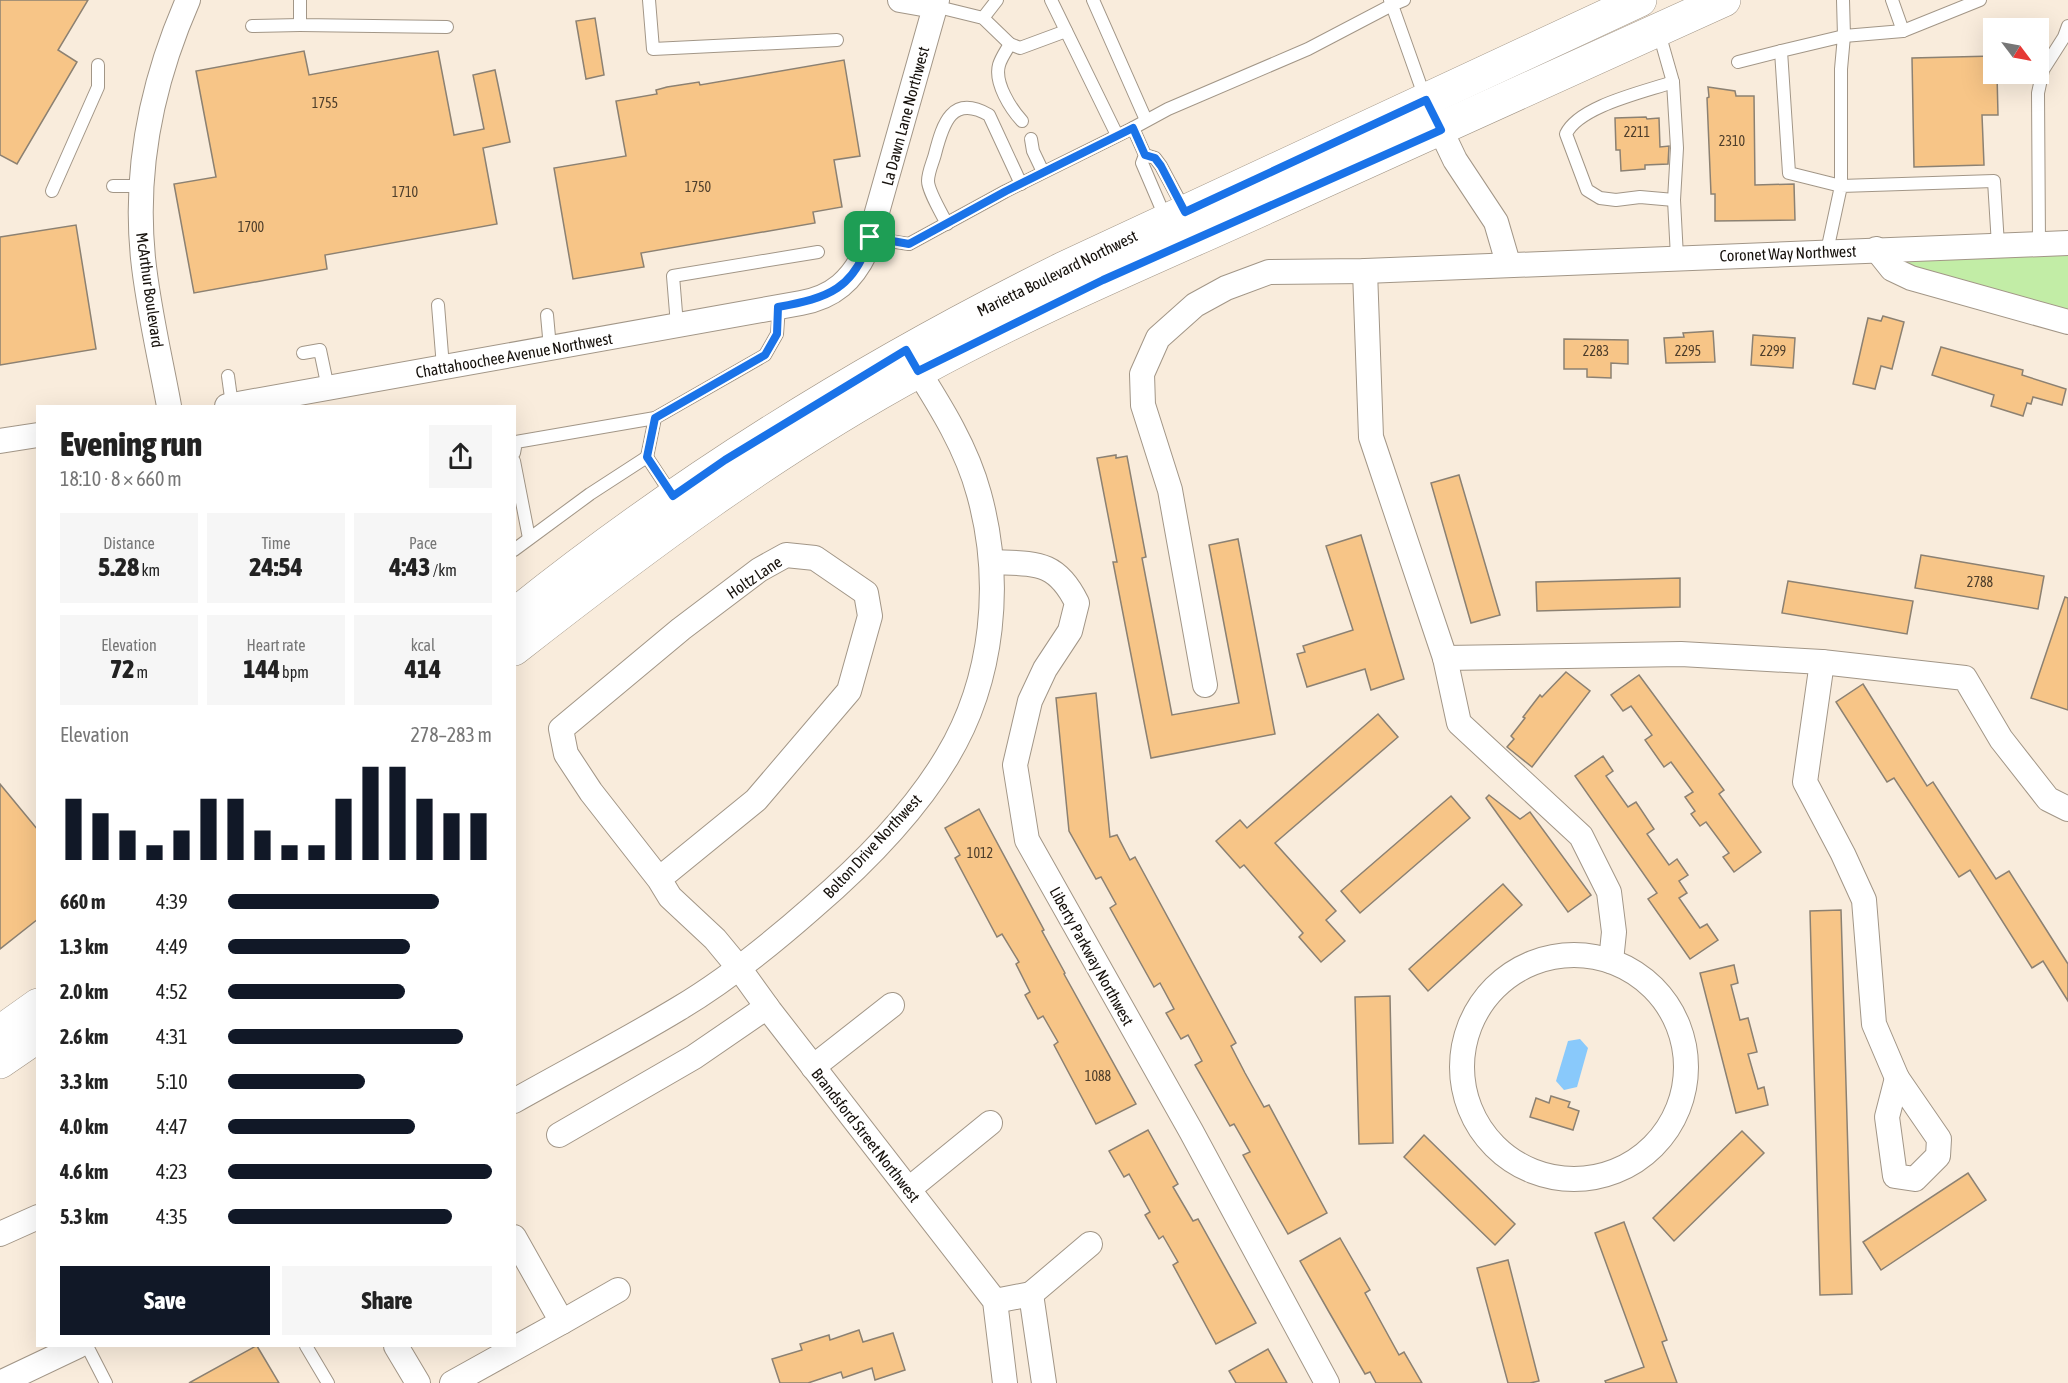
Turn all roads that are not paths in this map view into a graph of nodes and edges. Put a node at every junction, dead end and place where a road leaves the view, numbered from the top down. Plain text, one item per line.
1 (188, 0) edge
2 (300, 0) edge
3 (649, 0) edge
4 (900, 0) edge
5 (997, 0) edge
6 (1051, 0) edge
7 (1093, 0) edge
8 (1404, 0) edge
9 (1640, 0) edge
10 (1724, 0) edge
11 (1843, 0) edge
12 (1892, 0) edge
13 (1980, 0) edge
14 (1391, 2) edge
15 (936, 3) edge
16 (983, 18) junction
17 (300, 25) junction
18 (252, 26) dead end
19 (2068, 26) edge
20 (447, 27) dead end
21 (1658, 30) junction
22 (1066, 31) junction
23 (1903, 31) junction
24 (1844, 36) junction
25 (837, 40) dead end
26 (1010, 44) junction
27 (1782, 51) junction
28 (1738, 62) dead end
29 (99, 65) dead end
30 (1673, 82) junction
31 (1426, 100) junction
32 (1017, 119) dead end
33 (1146, 120) junction
34 (1133, 128) junction
35 (1441, 130) junction
36 (1118, 135) junction
37 (1029, 144) dead end
38 (1145, 155) junction
39 (1043, 172) junction
40 (1021, 184) junction
41 (113, 186) dead end
42 (141, 186) junction
43 (1842, 186) junction
44 (52, 191) dead end
45 (1674, 200) junction
46 (1176, 216) junction
47 (947, 224) junction
48 (870, 237) junction
49 (2068, 243) edge
50 (2039, 244) junction
51 (1998, 245) junction
52 (1876, 249) junction
53 (1827, 251) junction
54 (818, 252) dead end
55 (1677, 257) junction
56 (1508, 263) junction
57 (1365, 271) junction
58 (438, 305) dead end
59 (790, 305) junction
60 (547, 315) dead end
61 (2068, 322) edge
62 (677, 325) junction
63 (550, 348) junction
64 (303, 353) dead end
65 (912, 360) junction
66 (443, 368) junction
67 (228, 376) dead end
68 (328, 388) junction
69 (168, 405) edge
70 (230, 405) edge
71 (235, 405) edge
72 (655, 418) junction
73 (36, 435) edge
74 (0, 441) edge
75 (516, 442) edge
76 (647, 457) junction
77 (516, 471) edge
78 (673, 496) junction
79 (529, 538) junction
80 (516, 548) edge
81 (992, 562) junction
82 (516, 613) edge
83 (516, 647) edge
84 (1445, 658) junction
85 (1822, 662) junction
86 (1205, 685) dead end
87 (2068, 809) edge
88 (659, 879) junction
89 (1611, 961) junction
90 (739, 968) junction
91 (892, 1005) dead end
92 (767, 1006) junction
93 (36, 1007) edge
94 (12, 1030) edge
95 (0, 1062) edge
96 (813, 1067) junction
97 (1898, 1078) dead end
98 (516, 1100) edge
99 (990, 1123) dead end
100 (559, 1135) dead end
101 (909, 1189) junction
102 (36, 1217) edge
103 (0, 1234) edge
104 (516, 1241) edge
105 (1090, 1244) dead end
106 (618, 1290) dead end
107 (1031, 1294) junction
108 (995, 1301) junction
109 (562, 1322) junction
110 (76, 1347) edge
111 (88, 1347) edge
112 (307, 1347) edge
113 (397, 1347) edge
114 (0, 1383) edge
115 (106, 1383) edge
116 (328, 1383) edge
117 (418, 1383) edge
118 (452, 1383) edge
119 (1005, 1383) edge
120 (1044, 1383) edge
121 (1327, 1383) edge

1 - 42 street, McArthur Boulevard
2 - 17 lane
3 - 25 lane
4 - 15 street
5 - 16 lane
6 - 22 lane
7 - 33 lane
8 - 14 lane
9 - 31 main road, Marietta Boulevard Northwest
10 - 21 main road
11 - 24 lane
12 - 23 lane
13 - 23 lane
14 - 31 lane
14 - 33 lane
15 - 16 lane
15 - 48 street, La Dawn Lane Northwest
16 - 26 lane
17 - 18 lane
17 - 20 lane
19 - 50 lane
21 - 30 lane
21 - 35 main road
22 - 26 lane
22 - 36 lane
23 - 24 lane
24 - 27 lane
24 - 43 lane
26 - 32 lane
27 - 28 lane
27 - 43 lane
29 - 44 lane
30 - 45 lane
30 - 45 lane
31 - 35 street
31 - 46 main road, Marietta Boulevard Northwest
33 - 34 lane
34 - 36 lane
34 - 38 lane
35 - 56 street
35 - 65 main road
36 - 39 lane
37 - 39 lane
38 - 46 lane
38 - 46 lane
39 - 40 lane
40 - 47 lane
40 - 47 lane
41 - 42 lane
42 - 69 street, McArthur Boulevard
43 - 51 lane
43 - 53 lane
45 - 55 lane
46 - 65 main road, Marietta Boulevard Northwest
47 - 48 lane
48 - 59 street, La Dawn Lane Northwest
49 - 50 street, Coronet Way Northwest
50 - 51 street, Coronet Way Northwest
51 - 52 street, Coronet Way Northwest
52 - 53 street, Coronet Way Northwest
52 - 61 street
53 - 55 street, Coronet Way Northwest
54 - 62 lane
55 - 56 street, Coronet Way Northwest
56 - 57 street, Coronet Way Northwest
57 - 84 street
57 - 86 street, Coronet Way Northwest
58 - 66 lane
59 - 62 street, Chattahoochee Avenue Northwest
59 - 72 lane
60 - 63 lane
62 - 63 street, Chattahoochee Avenue Northwest
63 - 66 street, Chattahoochee Avenue Northwest
64 - 68 lane
65 - 78 main road, Marietta Boulevard Northwest
65 - 81 street, Bolton Drive Northwest
65 - 83 main road
66 - 68 street, Chattahoochee Avenue Northwest
67 - 70 lane
68 - 71 street, Chattahoochee Avenue Northwest
72 - 75 lane
72 - 76 lane
73 - 74 street
76 - 78 lane
76 - 79 lane
77 - 79 lane
78 - 82 main road, Marietta Boulevard Northwest
79 - 80 lane
81 - 90 street, Bolton Drive Northwest
81 - 121 street, Liberty Parkway Northwest
84 - 85 street
84 - 89 street
85 - 87 street
85 - 97 street
88 - 88 street, Holtz Lane
88 - 90 street, Holtz Lane
89 - 89 street
90 - 92 street, Brandsford Street Northwest
90 - 98 street, Bolton Drive Northwest
91 - 96 street
92 - 96 street, Brandsford Street Northwest
92 - 100 street
93 - 94 main road
94 - 95 main road
96 - 101 street, Brandsford Street Northwest
99 - 101 street
101 - 108 street, Brandsford Street Northwest
102 - 103 street
104 - 109 street
105 - 107 street
106 - 109 street
107 - 108 street
107 - 120 street
108 - 119 street
109 - 118 street
110 - 114 street
111 - 115 lane
112 - 116 lane
113 - 117 street

